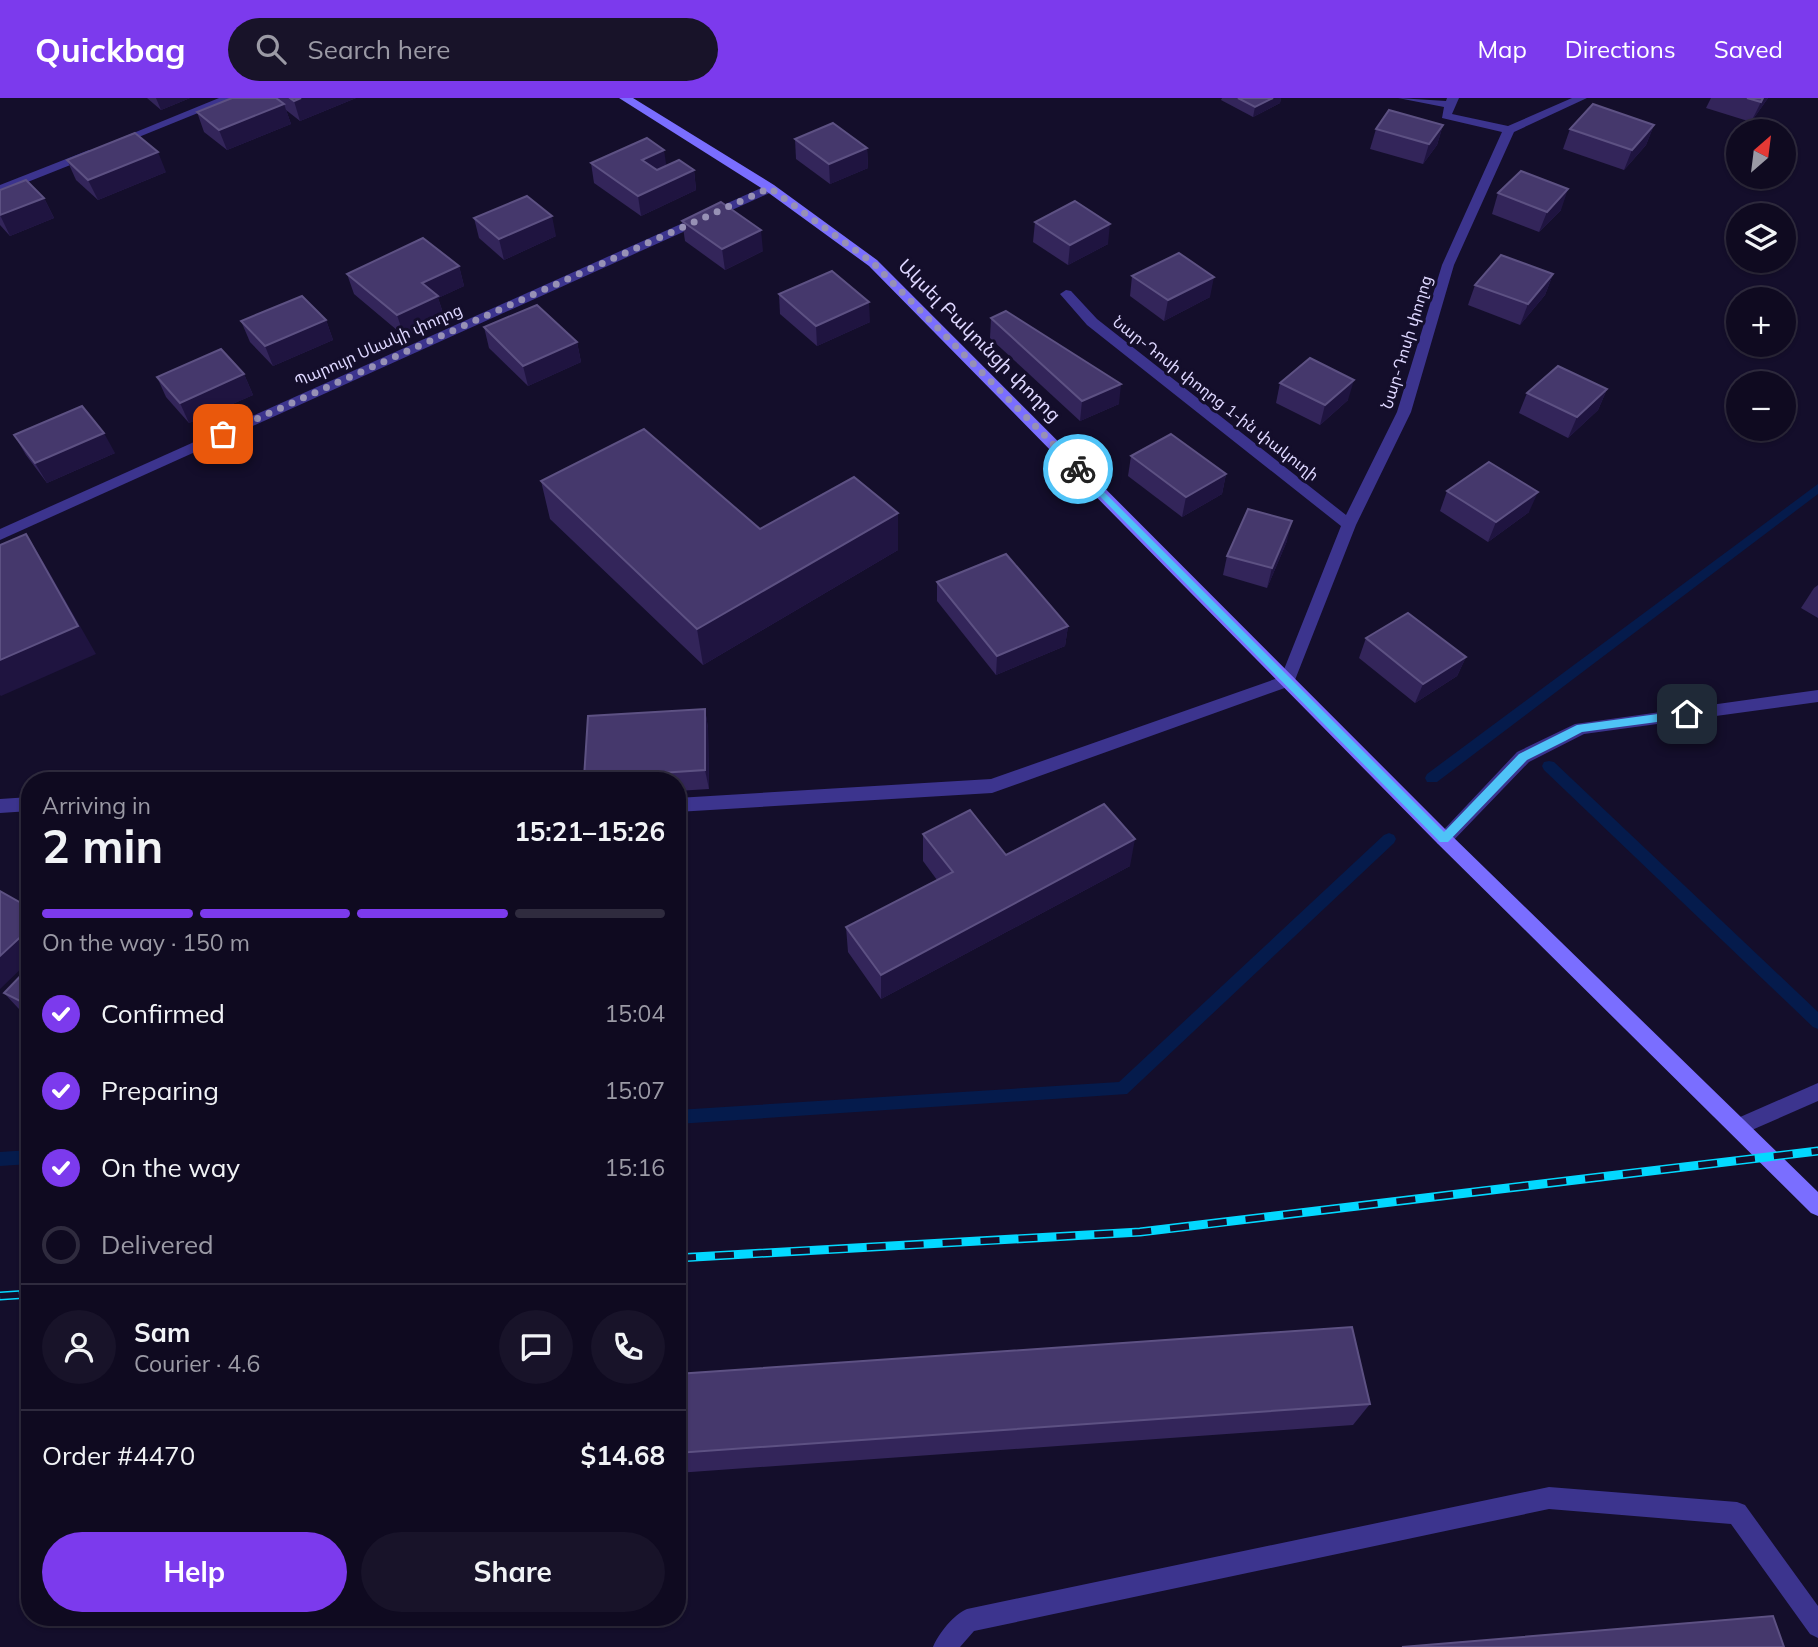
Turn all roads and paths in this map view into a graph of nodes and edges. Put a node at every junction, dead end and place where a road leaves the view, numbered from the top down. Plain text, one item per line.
1 (229, 98) edge
2 (625, 98) edge
3 (1404, 98) edge
4 (1581, 98) edge
5 (1451, 102) edge
6 (1509, 130) junction
7 (770, 188) junction
8 (0, 189) edge
9 (1066, 294) dead end
10 (1349, 525) junction
11 (0, 535) edge
12 (1287, 681) junction
13 (1818, 696) edge
14 (686, 804) edge
15 (21, 805) edge
16 (0, 806) edge
17 (1444, 839) junction
18 (1818, 1092) edge
19 (1738, 1127) junction
20 (1818, 1206) edge
21 (1818, 1626) edge
22 (946, 1647) edge

1 - 8 street
2 - 7 main road, Ակսել Բակունցի փողոց
3 - 5 street
4 - 6 street
5 - 6 street
6 - 10 street, Նար-Դոսի փողոց
7 - 11 street, Պարույր Սևակի փողոց
7 - 12 main road, Ակսել Բակունցի փողոց
9 - 10 street, Նար-Դոսի փողոց 1-ին փակուղի
10 - 12 street, Նար-Դոսի փողոց
12 - 14 street
12 - 17 main road, Ակսել Բակունցի փողոց
13 - 17 street
15 - 16 street
17 - 19 main road, Ակսել Բակունցի փողոց
18 - 19 street
19 - 20 main road, Ակսել Բակունցի փողոց
21 - 22 street

